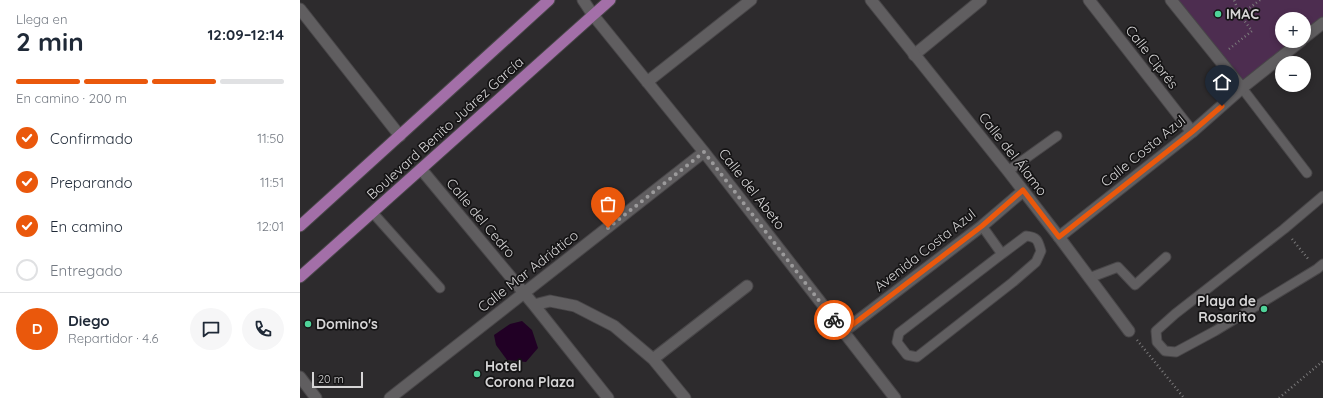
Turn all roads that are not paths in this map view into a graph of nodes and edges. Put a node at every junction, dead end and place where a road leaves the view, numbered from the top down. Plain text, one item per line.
1 (549, 0) edge
2 (583, 0) edge
3 (610, 0) edge
4 (750, 0) edge
5 (871, 0) edge
6 (981, 0) edge
7 (1089, 0) edge
8 (1171, 0) edge
9 (300, 9) edge
10 (593, 15) junction
11 (1323, 23) edge
12 (1311, 32) edge
13 (1291, 48) edge
14 (914, 55) junction
15 (647, 82) junction
16 (1242, 88) junction
17 (1192, 132) junction
18 (400, 136) junction
19 (1057, 136) dead end
20 (704, 152) junction
21 (422, 169) junction
22 (1008, 171) junction
23 (1307, 173) dead end
24 (1023, 190) junction
25 (1323, 196) edge
26 (373, 213) junction
27 (300, 226) edge
28 (982, 226) junction
29 (1059, 237) junction
30 (1002, 254) junction
31 (1166, 257) dead end
32 (1320, 267) edge
33 (300, 277) edge
34 (1089, 278) junction
35 (747, 286) dead end
36 (440, 288) dead end
37 (524, 293) junction
38 (534, 306) junction
39 (1129, 330) road end
40 (843, 332) junction
41 (653, 359) junction
42 (300, 377) edge
43 (316, 398) edge
44 (390, 398) edge
45 (608, 398) edge
46 (685, 398) edge
47 (894, 398) edge

1 - 18 main road, Boulevard Benito Juárez García
2 - 10 street, Calle del Abeto
3 - 10 main road, Boulevard Benito Juárez García
4 - 15 street
5 - 14 street, Calle del Álamo
6 - 14 street
7 - 17 street, Calle Ciprés
8 - 16 street
9 - 18 street
10 - 15 street, Calle del Abeto
10 - 21 main road, Boulevard Benito Juárez García
11 - 12 street
13 - 16 street, Calle Costa Azul
14 - 22 street, Calle del Álamo
15 - 20 street, Calle del Abeto
16 - 17 street, Calle Costa Azul
16 - 23 lane
17 - 29 street, Calle Costa Azul
18 - 27 main road, Boulevard Benito Juárez García
19 - 22 lane
20 - 37 street, Calle Mar Adriático
20 - 40 street, Calle del Abeto
21 - 26 main road, Boulevard Benito Juárez García
21 - 37 street, Calle del Cedro
22 - 24 street, Calle del Álamo
24 - 28 street, Avenida Costa Azul
24 - 29 street, Calle del Álamo
25 - 32 lane
26 - 33 main road, Boulevard Benito Juárez García
26 - 36 lane
28 - 30 lane
28 - 40 street, Avenida Costa Azul
29 - 34 street, Calle del Álamo
30 - 30 lane
31 - 34 lane
34 - 39 street, Calle del Álamo
35 - 41 street
37 - 38 street, Calle del Cedro
37 - 44 street, Calle Mar Adriático
38 - 41 street
38 - 45 street, Calle del Cedro
40 - 47 street, Calle del Abeto
41 - 46 street
42 - 43 street

